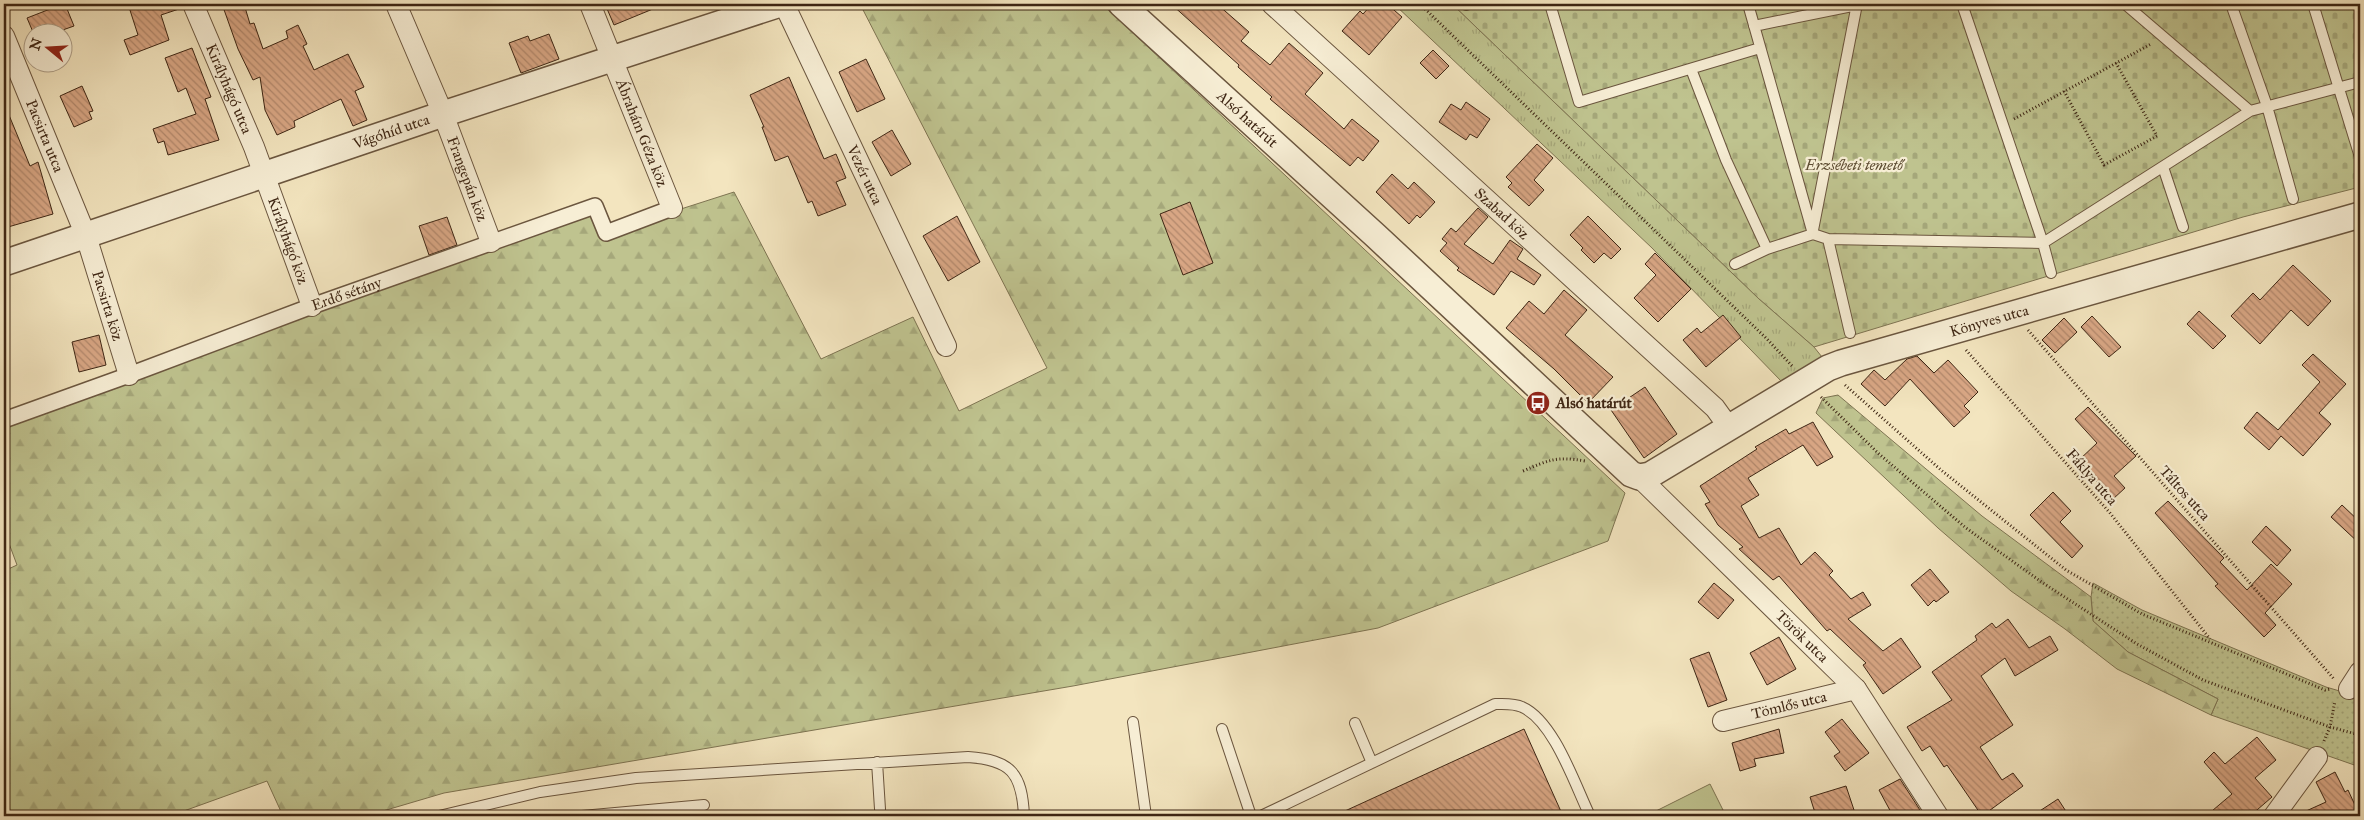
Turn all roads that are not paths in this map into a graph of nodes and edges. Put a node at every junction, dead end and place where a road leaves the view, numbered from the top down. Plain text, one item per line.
1 (193, 4) edge
2 (396, 4) edge
3 (590, 4) edge
4 (780, 4) edge
5 (784, 4) edge
6 (1121, 4) edge
7 (1272, 4) edge
8 (1550, 4) edge
9 (1748, 4) edge
10 (1857, 4) edge
11 (1962, 4) edge
12 (2125, 4) edge
13 (2231, 4) edge
14 (2313, 4) edge
15 (1754, 26) junction
16 (4, 36) edge
17 (1760, 48) junction
18 (612, 59) junction
19 (1690, 69) junction
20 (2360, 82) edge
21 (2340, 88) junction
22 (2267, 106) junction
23 (2250, 111) junction
24 (443, 114) junction
25 (2360, 157) edge
26 (2163, 167) junction
27 (264, 174) junction
28 (2293, 199) dead end
29 (672, 208) joint
30 (2360, 215) edge
31 (2183, 227) dead end
32 (1813, 234) junction
33 (86, 236) junction
34 (1828, 239) junction
35 (491, 242) junction
36 (2043, 243) junction
37 (1767, 249) junction
38 (4, 263) edge
39 (1734, 264) dead end
40 (2051, 273) dead end
41 (312, 306) junction
42 (1850, 333) dead end
43 (946, 346) dead end
44 (129, 375) junction
45 (4, 420) edge
46 (1728, 426) junction
47 (1640, 477) junction
48 (2360, 672) edge
49 (1856, 688) junction
50 (2345, 688) road end
51 (1723, 721) dead end
52 (1133, 722) dead end
53 (1355, 722) dead end
54 (1222, 729) dead end
55 (2317, 757) road end
56 (877, 762) junction
57 (1372, 764) junction
58 (704, 805) dead end
59 (880, 809) dead end
60 (439, 816) edge
61 (582, 816) edge
62 (1024, 816) edge
63 (1146, 816) edge
64 (1251, 816) edge
65 (1261, 816) edge
66 (1590, 816) edge
67 (1938, 816) edge
68 (2274, 816) edge

1 - 27 street, Királyhágó utca
2 - 24 street, Frangepán köz
3 - 18 street, Ábrahám Géza köz
4 - 18 street, Vágóhíd utca
5 - 43 street, Vezér utca
6 - 47 street, Alsó határút
7 - 46 street, Szabad köz
8 - 19 lane
9 - 15 lane
10 - 15 lane
10 - 32 lane
11 - 36 lane
12 - 23 lane
13 - 22 lane
14 - 21 lane
15 - 17 lane
16 - 33 street, Pacsirta utca
17 - 19 lane
17 - 32 lane
18 - 24 street, Vágóhíd utca
18 - 29 street, Ábrahám Géza köz
19 - 37 lane
20 - 21 lane
21 - 22 lane
21 - 25 lane
22 - 23 lane
22 - 28 lane
23 - 26 lane
24 - 27 street, Vágóhíd utca
24 - 35 street, Frangepán köz
26 - 31 lane
26 - 36 lane
27 - 33 street, Vágóhíd utca
27 - 41 street, Királyhágó köz
29 - 35 street, Erdő sétány
30 - 46 street, Könyves utca
32 - 34 lane
32 - 37 lane
33 - 38 street, Vágóhíd utca
33 - 44 street, Pacsirta köz
34 - 36 lane
34 - 42 lane
35 - 41 street, Erdő sétány
36 - 40 lane
37 - 39 lane
41 - 44 street, Erdő sétány
44 - 45 street, Erdő sétány
46 - 47 street, Könyves utca
47 - 49 street, Török utca
48 - 50 street
49 - 51 street, Tömlős utca
49 - 67 street, Török utca
52 - 63 lane
53 - 57 lane
54 - 64 lane
55 - 68 street
56 - 59 lane
56 - 60 lane
56 - 62 lane
57 - 65 lane
57 - 66 lane
58 - 61 lane

